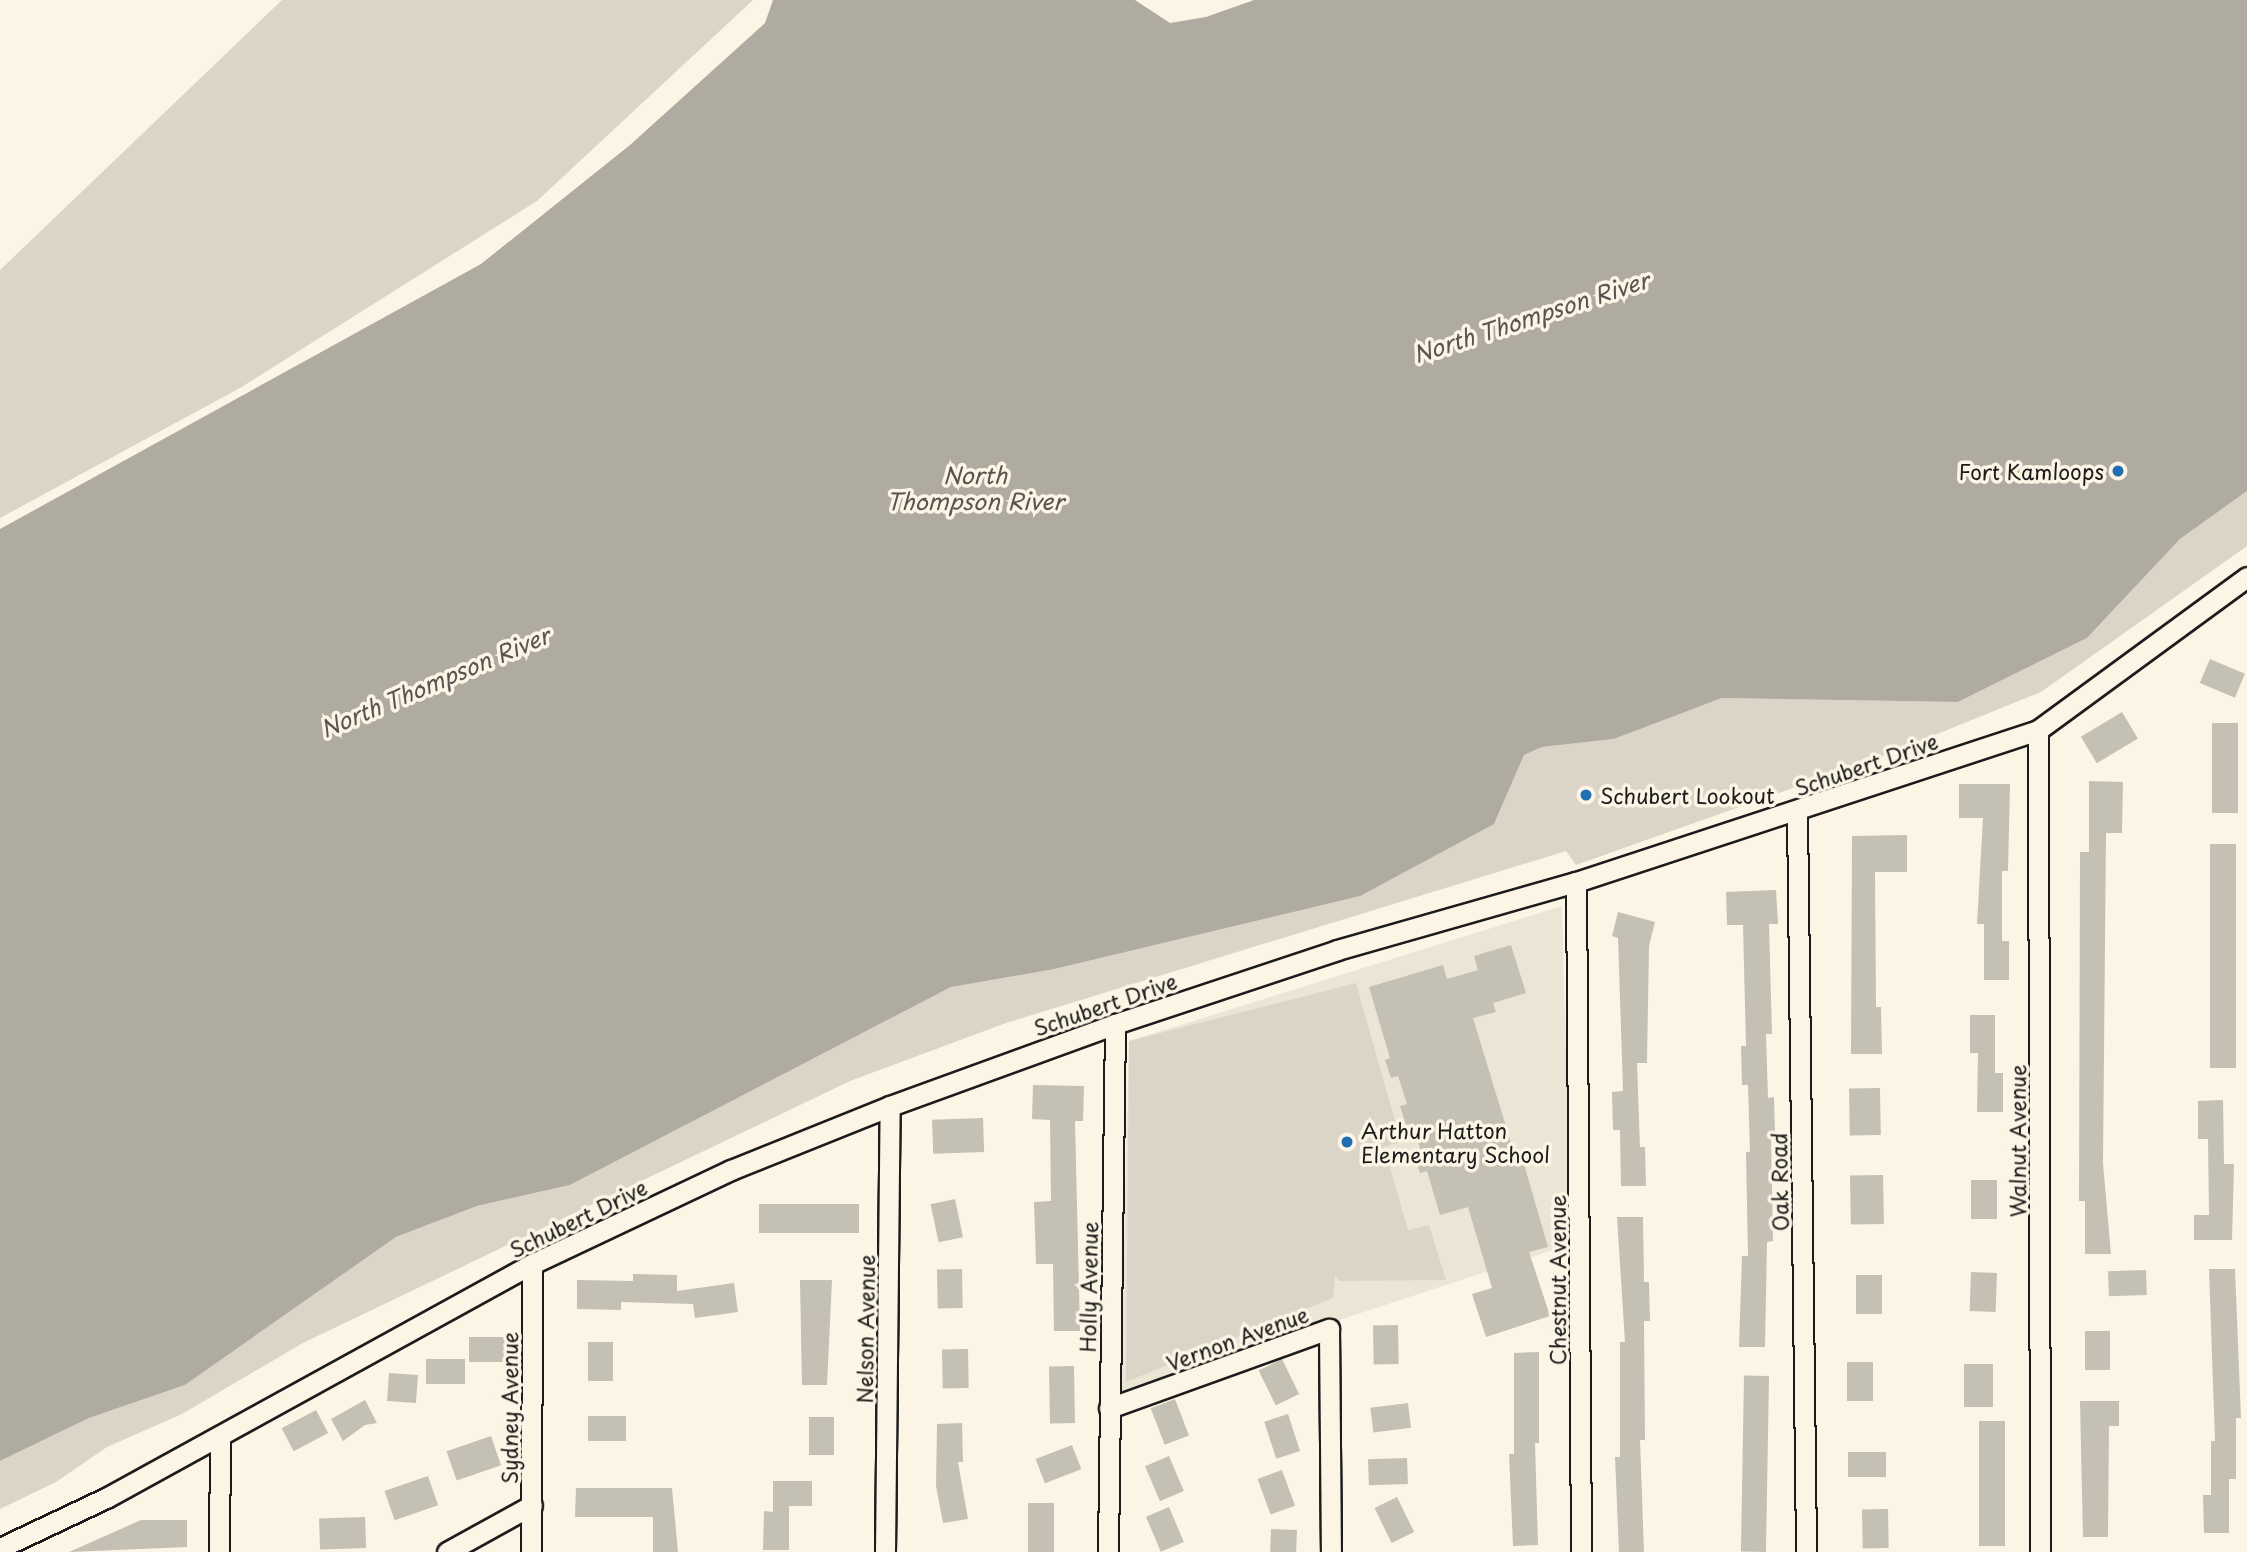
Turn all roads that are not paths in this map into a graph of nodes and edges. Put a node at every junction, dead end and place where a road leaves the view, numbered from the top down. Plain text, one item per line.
1 (2247, 577) edge
2 (2038, 730) junction
3 (1797, 812) junction
4 (1576, 881) junction
5 (1115, 1024) junction
6 (890, 1106) junction
7 (533, 1264) junction
8 (1109, 1408) junction
9 (220, 1436) junction
10 (531, 1504) junction
11 (0, 1548) edge
12 (219, 1552) edge
13 (447, 1552) edge
14 (531, 1552) edge
15 (885, 1552) edge
16 (1108, 1552) edge
17 (1331, 1552) edge
18 (1581, 1552) edge
19 (1806, 1552) edge
20 (2040, 1552) edge

1 - 2 street, Schubert Drive
2 - 3 street, Schubert Drive
2 - 20 street, Walnut Avenue
3 - 4 street, Schubert Drive
3 - 19 street, Oak Road
4 - 5 street, Schubert Drive
4 - 18 street, Chestnut Avenue
5 - 6 street, Schubert Drive
5 - 8 street, Holly Avenue
6 - 7 street, Schubert Drive
6 - 15 street, Nelson Avenue
7 - 9 street, Schubert Drive
7 - 10 street, Sydney Avenue
8 - 16 street, Holly Avenue
8 - 17 street, Vernon Avenue
9 - 11 street, Schubert Drive
9 - 12 street
10 - 13 street
10 - 14 street, Sydney Avenue

